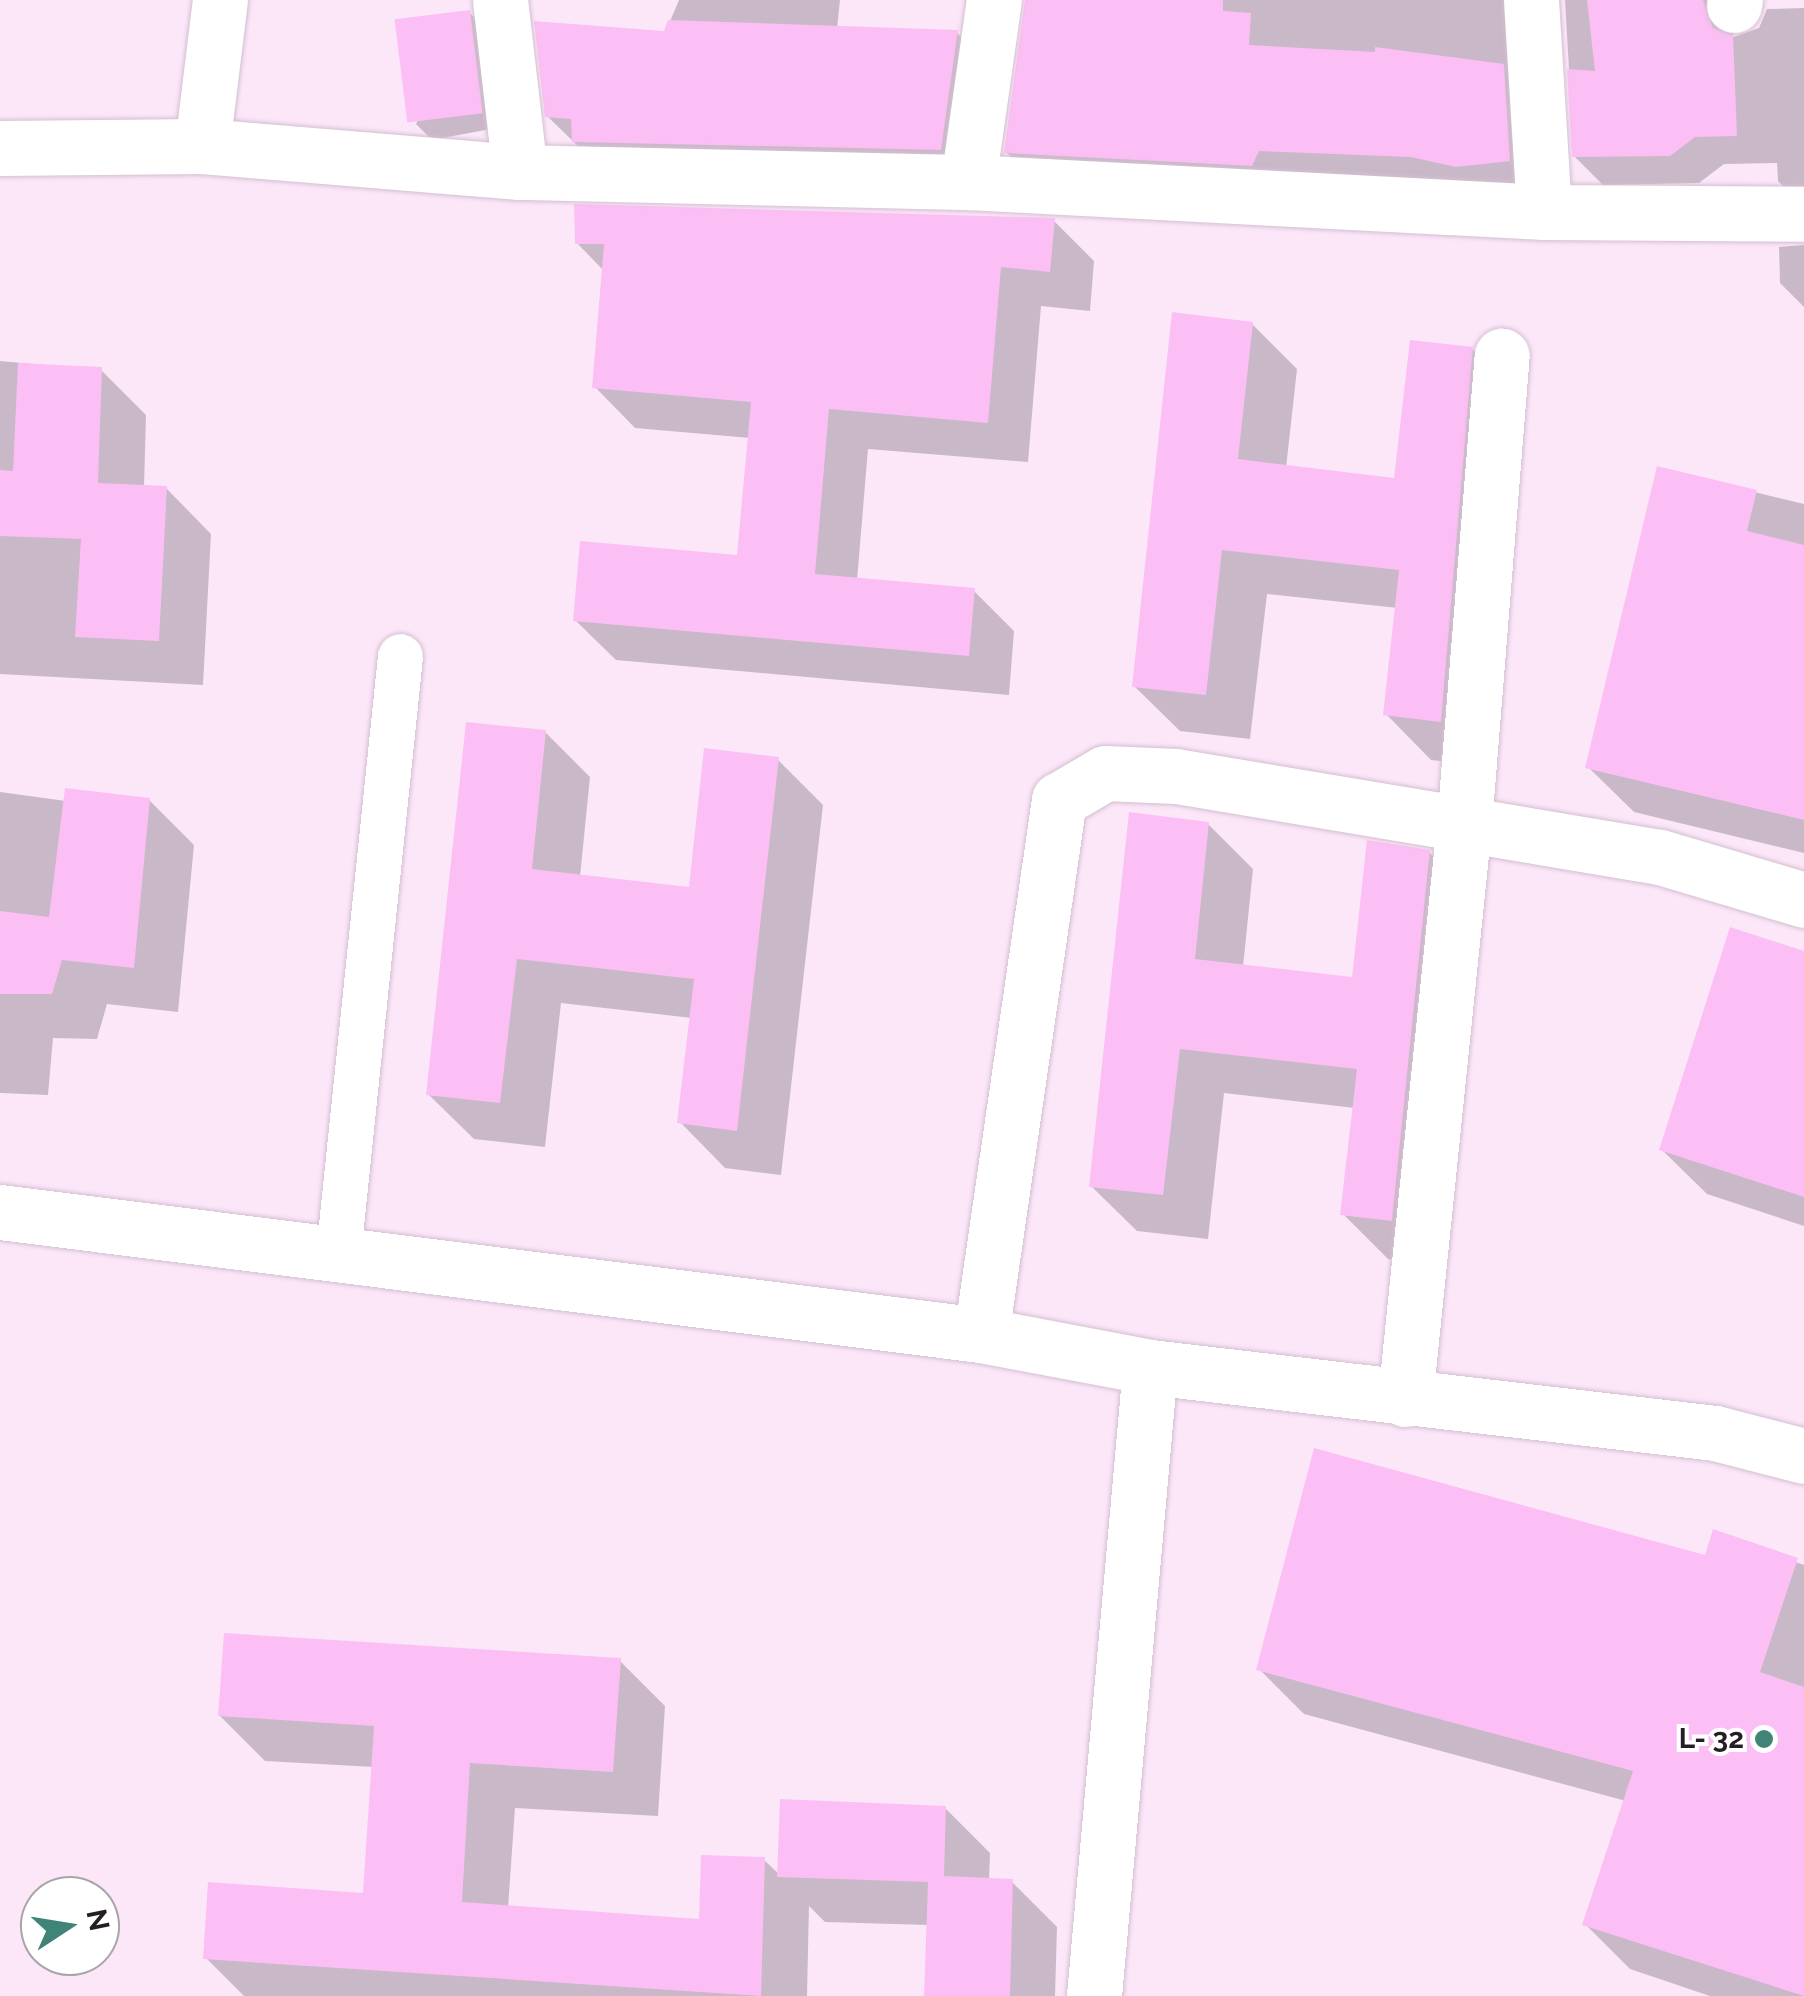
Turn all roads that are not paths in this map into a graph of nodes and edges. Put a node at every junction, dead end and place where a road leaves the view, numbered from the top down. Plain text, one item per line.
1 (220, 0) edge
2 (500, 0) edge
3 (994, 0) edge
4 (1532, 0) edge
5 (202, 146) junction
6 (0, 148) edge
7 (520, 172) junction
8 (968, 182) junction
9 (1544, 212) junction
10 (1804, 214) edge
11 (1502, 356) dead end
12 (400, 656) dead end
13 (1464, 824) junction
14 (1804, 900) edge
15 (0, 1212) edge
16 (338, 1254) junction
17 (980, 1336) junction
18 (1150, 1368) junction
19 (1406, 1398) junction
20 (1804, 1456) edge
21 (1094, 1996) edge

1 - 5 street
2 - 7 street
3 - 8 street
4 - 9 street
5 - 6 street
5 - 7 street
7 - 8 street
8 - 9 street
9 - 10 street
11 - 13 street
12 - 16 lane
13 - 14 street
13 - 17 street
13 - 19 street
15 - 16 street
16 - 17 street
17 - 18 street
18 - 19 street
18 - 21 street
19 - 20 street

